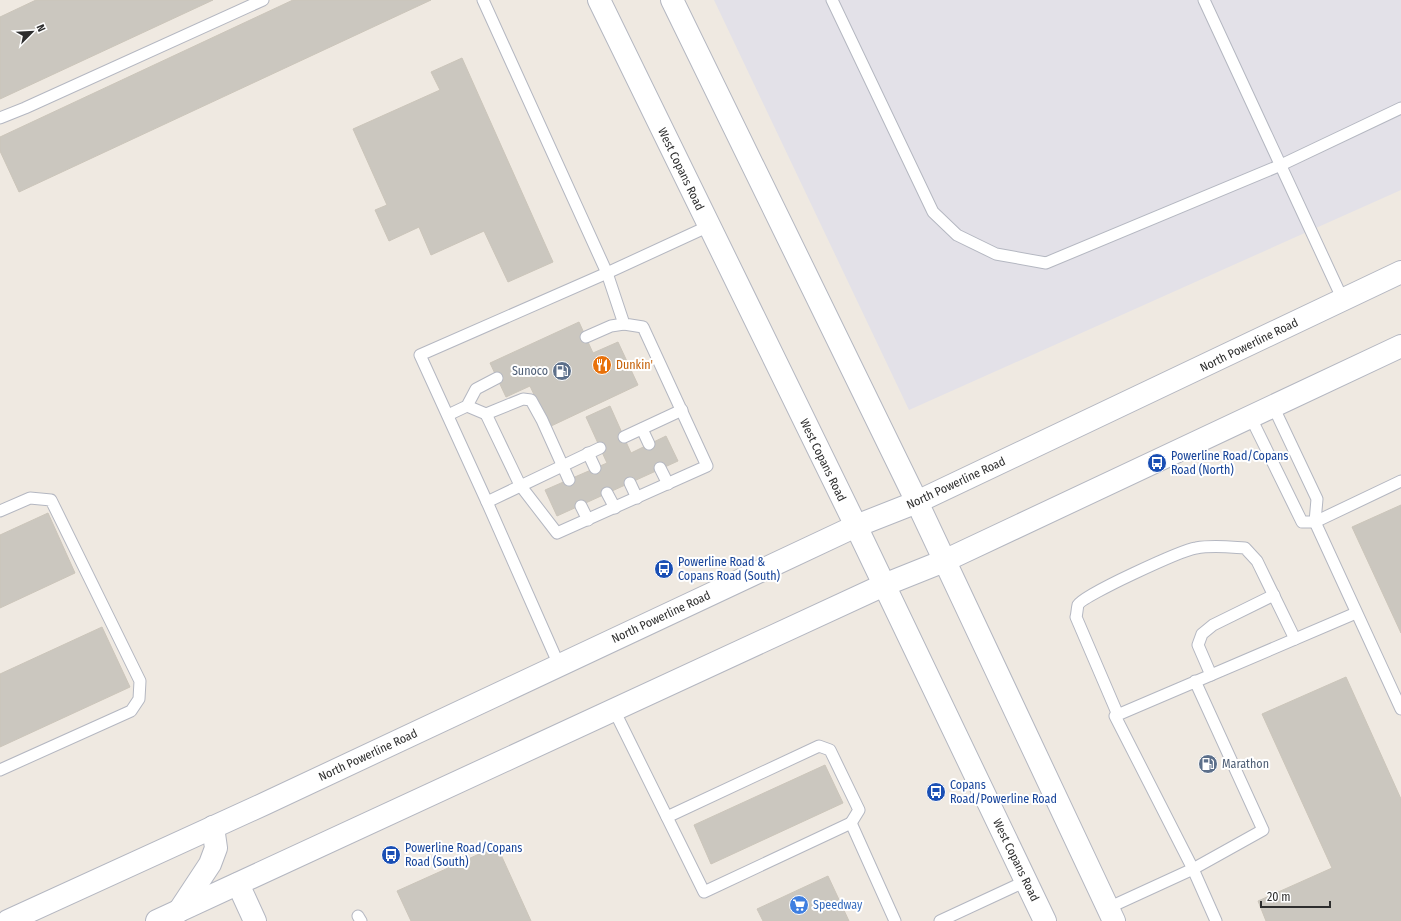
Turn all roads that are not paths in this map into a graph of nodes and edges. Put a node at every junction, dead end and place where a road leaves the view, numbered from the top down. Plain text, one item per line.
1 (263, 0) edge
2 (483, 0) edge
3 (598, 0) edge
4 (672, 0) edge
5 (832, 0) edge
6 (1204, 0) edge
7 (1401, 108) edge
8 (0, 118) edge
9 (1281, 165) junction
10 (709, 226) junction
11 (1401, 272) edge
12 (607, 273) junction
13 (1343, 300) junction
14 (624, 324) junction
15 (586, 337) dead end
16 (1401, 346) edge
17 (497, 378) dead end
18 (468, 406) junction
19 (1273, 406) junction
20 (682, 410) junction
21 (486, 414) junction
22 (448, 415) junction
23 (1250, 416) junction
24 (642, 429) junction
25 (624, 437) dead end
26 (648, 444) dead end
27 (600, 448) dead end
28 (588, 453) junction
29 (563, 465) junction
30 (596, 468) dead end
31 (660, 468) dead end
32 (569, 480) dead end
33 (1401, 481) edge
34 (630, 483) dead end
35 (668, 484) junction
36 (520, 485) junction
37 (607, 493) dead end
38 (637, 498) junction
39 (487, 502) junction
40 (917, 502) junction
41 (581, 506) dead end
42 (615, 508) junction
43 (0, 511) edge
44 (588, 520) junction
45 (1315, 522) junction
46 (856, 526) junction
47 (944, 561) junction
48 (884, 585) junction
49 (1274, 595) junction
50 (1356, 613) junction
51 (1295, 639) junction
52 (558, 666) junction
53 (1211, 675) junction
54 (1195, 681) junction
55 (1401, 709) edge
56 (614, 710) junction
57 (1118, 715) junction
58 (0, 770) edge
59 (667, 817) junction
60 (851, 823) junction
61 (213, 827) junction
62 (1194, 869) junction
63 (1026, 881) junction
64 (238, 884) junction
65 (179, 911) junction
66 (1111, 915) edge
67 (8, 921) edge
68 (157, 921) edge
69 (255, 921) edge
70 (895, 921) edge
71 (940, 921) edge
72 (1045, 921) edge
73 (1216, 921) edge

1 - 8 lane
2 - 12 lane
3 - 10 main road, West Copans Road
4 - 40 main road
5 - 9 lane
6 - 9 lane
7 - 9 lane
9 - 13 lane
10 - 12 lane
10 - 46 main road, West Copans Road
11 - 13 main road, North Powerline Road
12 - 14 lane
12 - 22 lane
13 - 40 main road, North Powerline Road
14 - 15 lane
14 - 20 lane
16 - 19 main road
17 - 18 lane
18 - 21 lane
18 - 22 lane
19 - 23 main road
19 - 45 lane
20 - 24 lane
20 - 35 lane
21 - 29 lane
21 - 36 lane
22 - 39 lane
23 - 45 lane
23 - 47 main road
24 - 25 lane
24 - 26 lane
27 - 28 lane
28 - 29 lane
28 - 30 lane
29 - 32 lane
29 - 36 lane
31 - 35 lane
33 - 45 lane
34 - 38 lane
35 - 38 lane
36 - 39 lane
36 - 44 lane
37 - 42 lane
38 - 42 lane
39 - 52 lane
40 - 46 main road, North Powerline Road
40 - 47 main road
41 - 44 lane
42 - 44 lane
43 - 58 lane
45 - 50 lane
46 - 48 main road, West Copans Road
46 - 52 main road, North Powerline Road
47 - 48 main road
47 - 66 main road
48 - 56 main road
48 - 63 main road, West Copans Road
49 - 51 lane
49 - 53 lane
49 - 57 lane
50 - 51 lane
50 - 55 lane
51 - 53 lane
52 - 61 main road, North Powerline Road
53 - 54 lane
54 - 57 lane
54 - 62 lane
56 - 59 lane
56 - 64 main road
57 - 62 lane
59 - 60 lane
59 - 60 lane
60 - 70 lane
61 - 65 main road
61 - 67 main road, North Powerline Road
62 - 66 lane
62 - 73 lane
63 - 71 lane
63 - 72 main road, West Copans Road
64 - 65 main road
64 - 69 main road
65 - 68 main road

